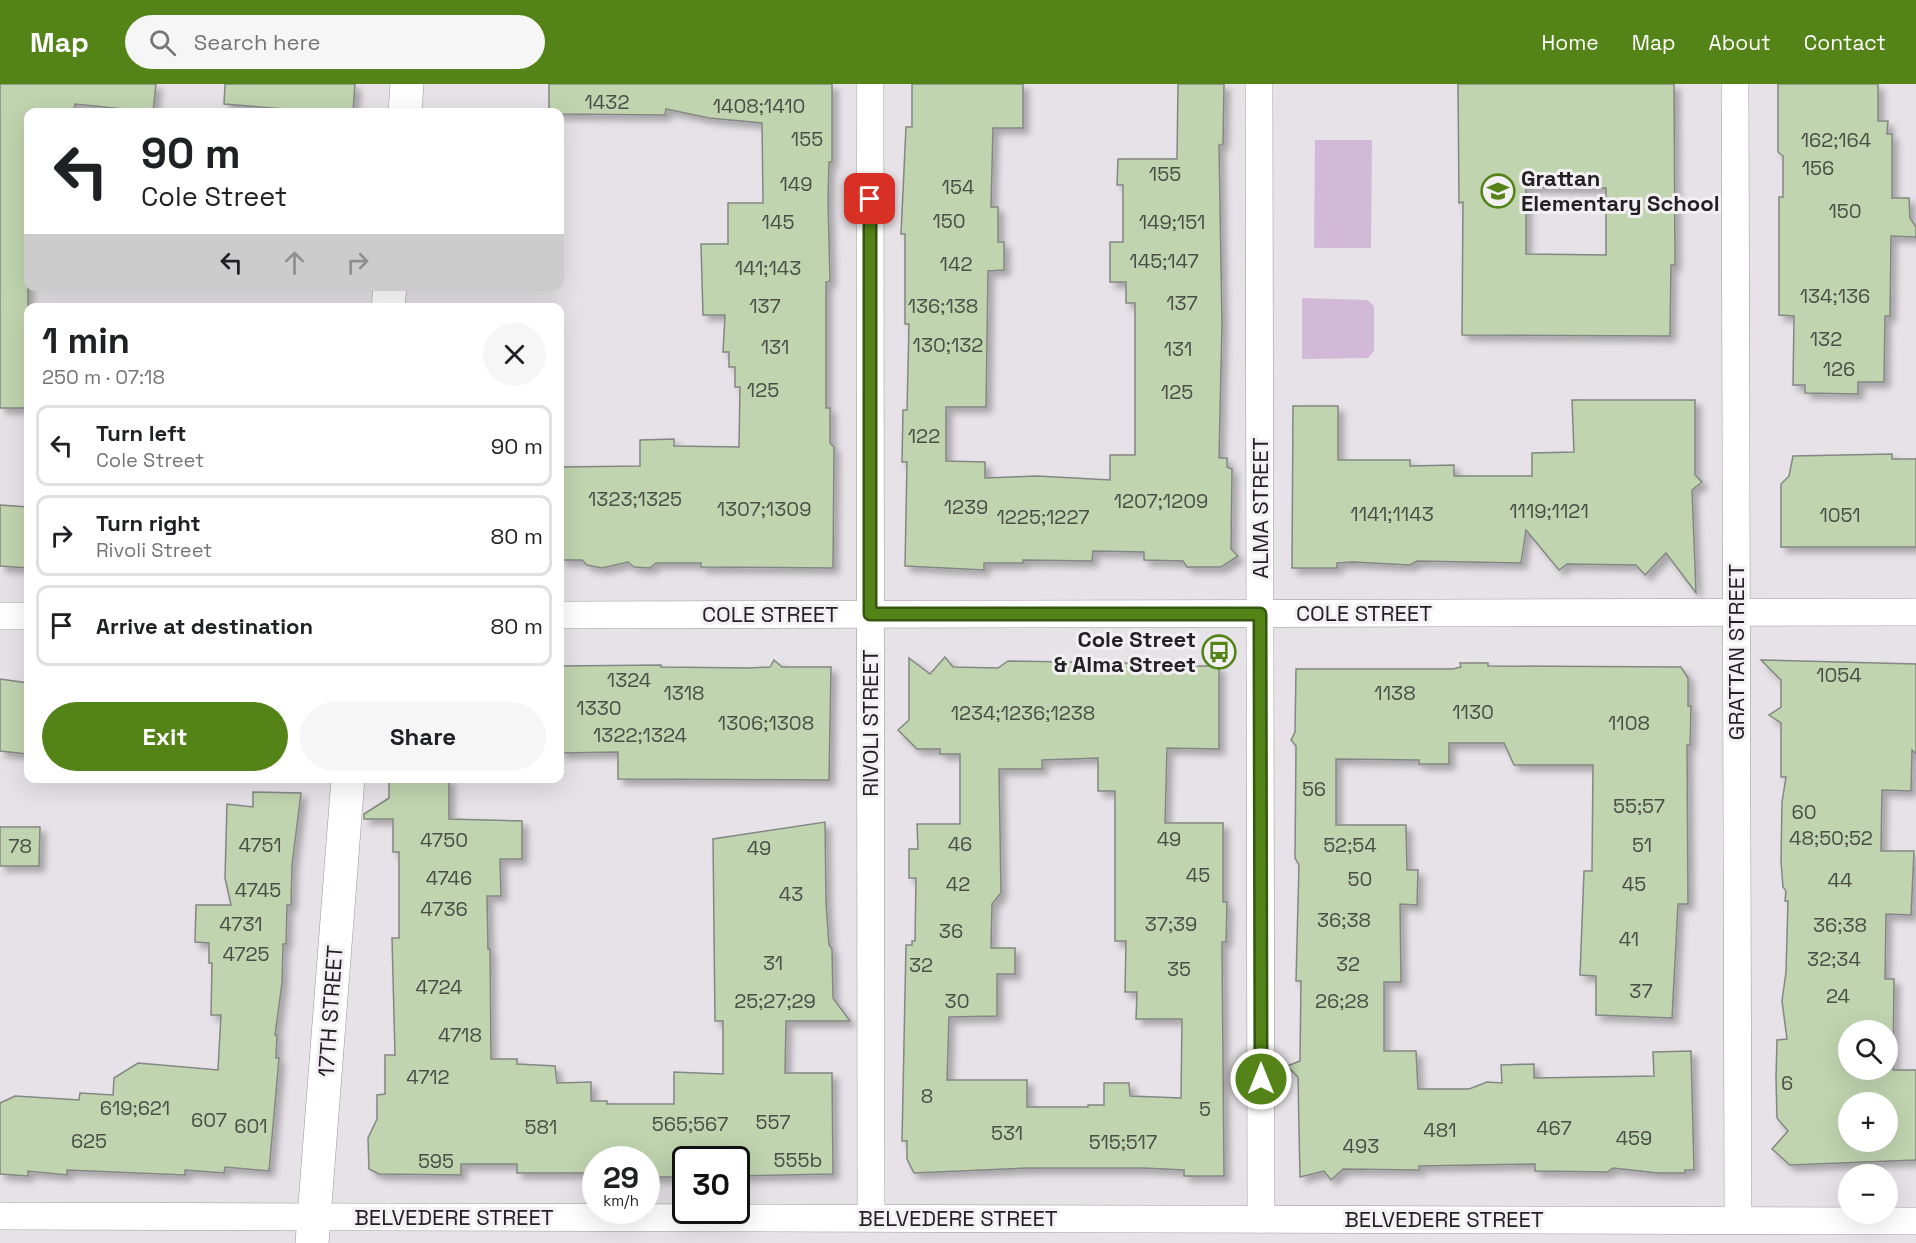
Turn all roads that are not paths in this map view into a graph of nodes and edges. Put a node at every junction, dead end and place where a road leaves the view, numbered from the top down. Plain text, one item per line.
1 (407, 84) edge
2 (870, 84) edge
3 (1259, 84) edge
4 (1736, 84) edge
5 (405, 108) edge
6 (1916, 612) edge
7 (1737, 613) junction
8 (870, 614) junction
9 (1260, 614) junction
10 (564, 615) edge
11 (0, 616) edge
12 (24, 616) edge
13 (348, 783) edge
14 (0, 1216) edge
15 (871, 1218) junction
16 (1261, 1219) junction
17 (1738, 1220) junction
18 (1916, 1221) edge
19 (313, 1230) edge

1 - 5 main road
2 - 8 street, RIVOLI STREET
3 - 9 street, ALMA STREET
4 - 7 street, GRATTAN STREET
6 - 7 street, COLE STREET
7 - 9 street, COLE STREET
7 - 17 street, GRATTAN STREET
8 - 9 street, COLE STREET
8 - 10 street, COLE STREET
8 - 15 street, RIVOLI STREET
9 - 16 street, ALMA STREET
11 - 12 street
13 - 19 main road, 17TH STREET
14 - 19 street, BELVEDERE STREET
15 - 16 street, BELVEDERE STREET
15 - 19 street, BELVEDERE STREET
16 - 17 street, BELVEDERE STREET
17 - 18 street, BELVEDERE STREET

